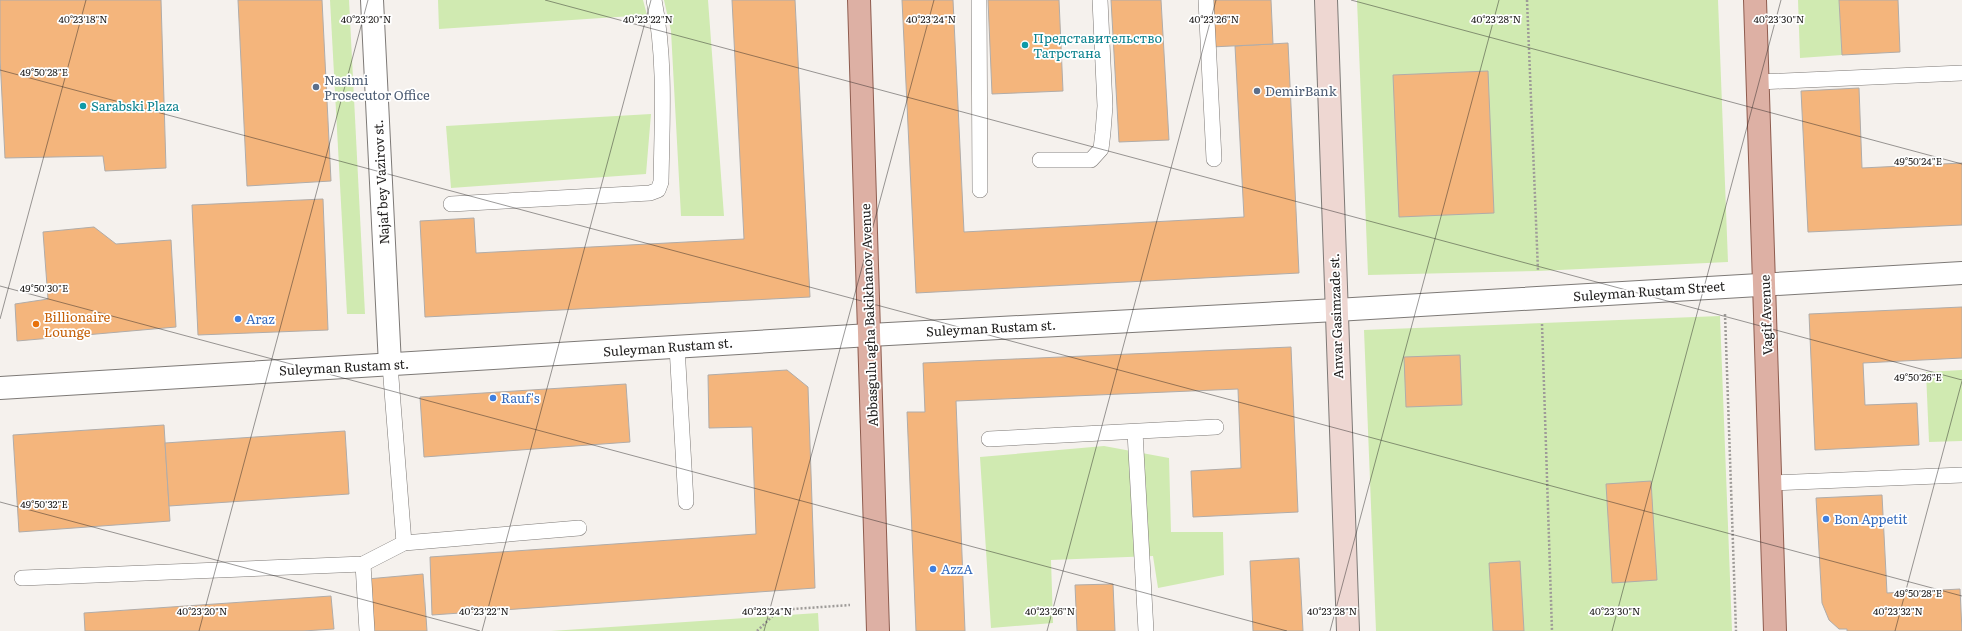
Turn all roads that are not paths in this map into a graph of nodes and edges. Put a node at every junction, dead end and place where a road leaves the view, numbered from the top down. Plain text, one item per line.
1 (372, 0) edge
2 (654, 0) edge
3 (859, 0) edge
4 (978, 0) edge
5 (1100, 0) edge
6 (1206, 0) edge
7 (1326, 0) edge
8 (1755, 0) edge
9 (1962, 73) edge
10 (1759, 82) junction
11 (1214, 159) dead end
12 (1040, 160) dead end
13 (980, 190) dead end
14 (451, 204) dead end
15 (1962, 272) edge
16 (1764, 284) junction
17 (1336, 310) junction
18 (870, 335) junction
19 (677, 347) junction
20 (390, 365) junction
21 (0, 388) edge
22 (1216, 427) dead end
23 (1135, 432) junction
24 (989, 439) dead end
25 (1962, 475) edge
26 (1771, 484) junction
27 (686, 502) dead end
28 (579, 528) dead end
29 (404, 543) junction
30 (363, 564) junction
31 (22, 578) dead end
32 (367, 631) edge
33 (878, 631) edge
34 (1146, 631) edge
35 (1348, 631) edge
36 (1775, 631) edge

1 - 20 street, Najaf bey Vazirov st.
2 - 14 lane
3 - 18 main road, Abbasgulu agha Bakikhanov Avenue
4 - 13 lane
5 - 12 lane
6 - 11 lane
7 - 17 main road, Anvar Gasimzade st.
8 - 10 main road, Vagif Avenue
9 - 10 lane
10 - 16 main road, Vagif Avenue
15 - 16 street, Suleyman Rustam Street
16 - 17 street, Suleyman Rustam Street
16 - 26 main road, Vagif Avenue
17 - 18 street, Suleyman Rustam st.
17 - 35 main road, Anvar Gasimzade st.
18 - 19 street, Suleyman Rustam st.
18 - 33 main road, Abbasgulu agha Bakikhanov Avenue
19 - 20 street, Suleyman Rustam st.
19 - 27 lane
20 - 21 street, Suleyman Rustam st.
20 - 29 lane
22 - 23 lane
23 - 24 lane
23 - 34 lane
25 - 26 lane
26 - 36 main road, Vagif Avenue
28 - 29 lane
29 - 30 lane
30 - 31 lane
30 - 32 lane

